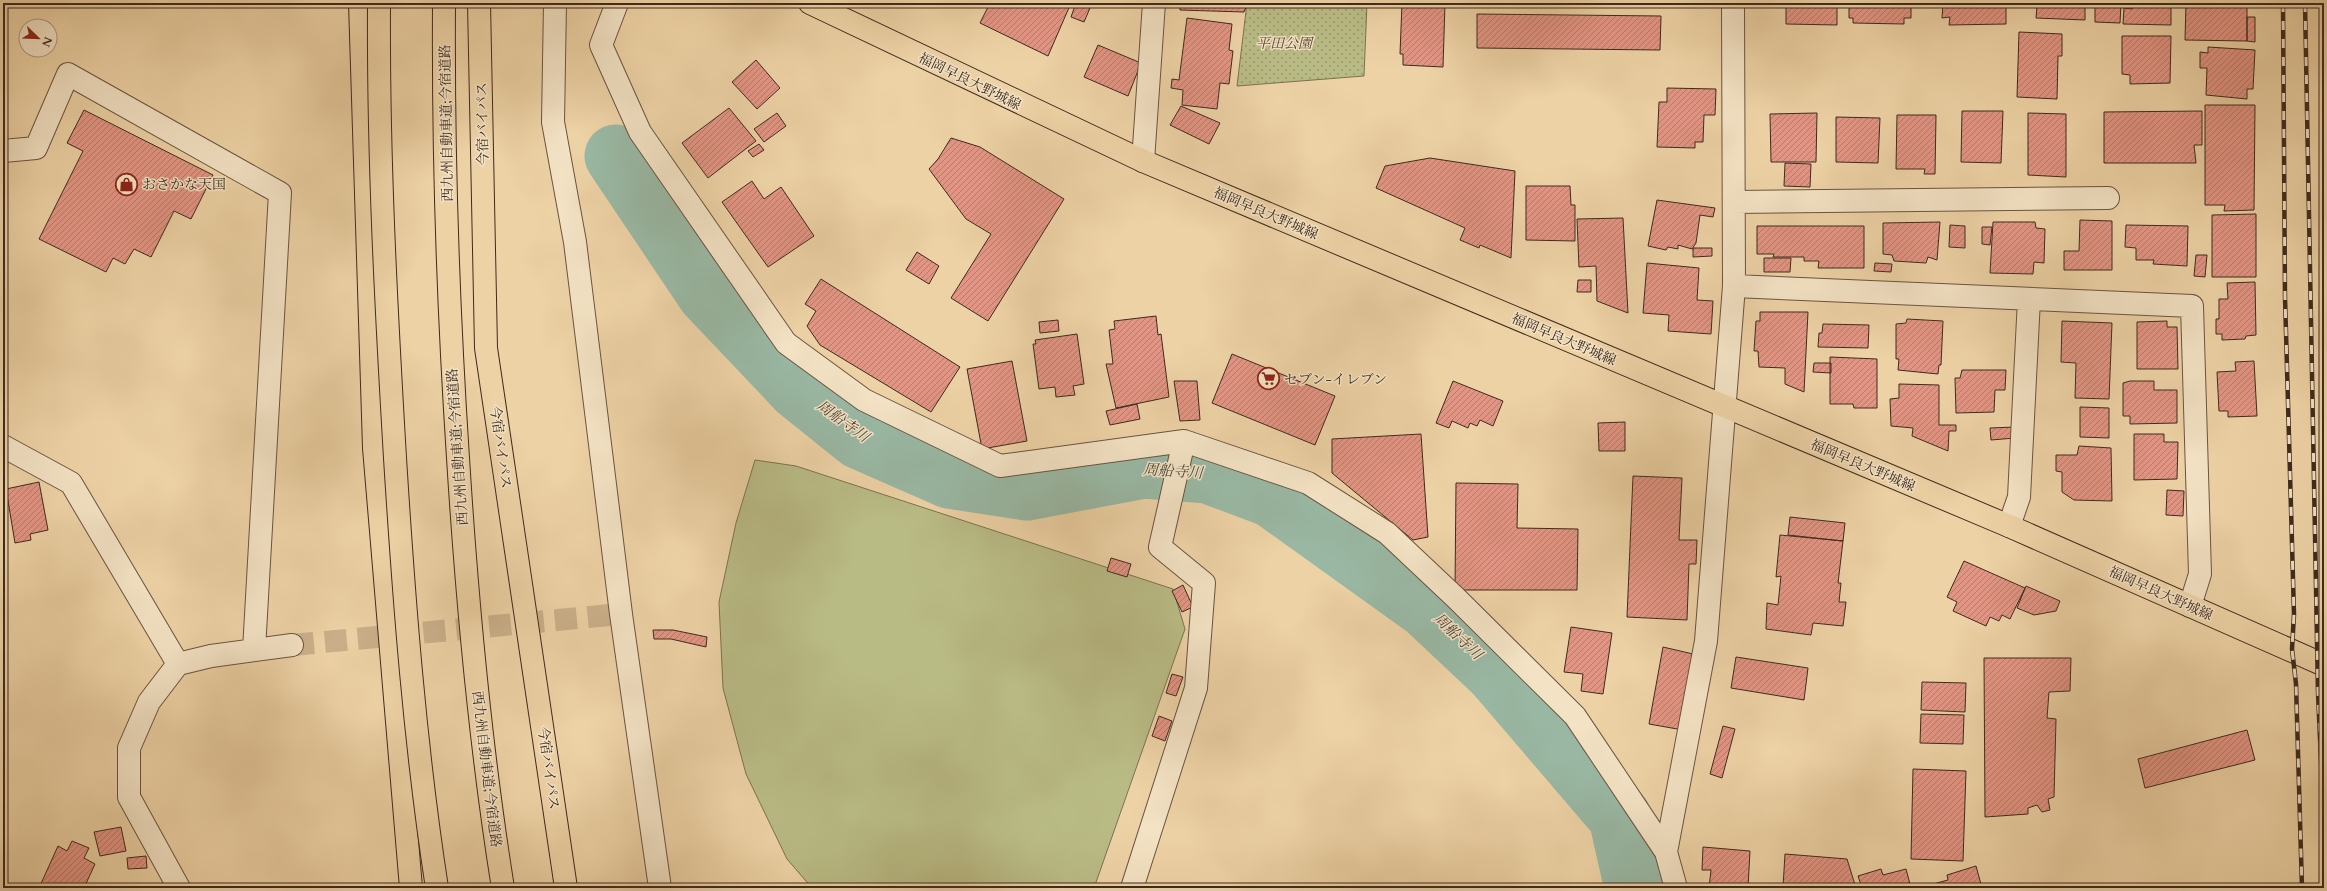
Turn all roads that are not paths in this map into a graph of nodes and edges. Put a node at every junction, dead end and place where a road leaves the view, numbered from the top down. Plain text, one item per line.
1 (360, 3) edge
2 (379, 3) edge
3 (444, 3) edge
4 (479, 3) edge
5 (555, 3) edge
6 (617, 3) edge
7 (810, 3) edge
8 (1154, 3) edge
9 (1733, 3) edge
10 (3, 151) edge
11 (1143, 161) junction
12 (2108, 198) dead end
13 (1734, 202) junction
14 (1734, 286) junction
15 (2029, 299) junction
16 (1724, 406) junction
17 (1184, 441) junction
18 (3, 446) edge
19 (2009, 526) junction
20 (2190, 606) junction
21 (292, 645) tunnel mouth
22 (254, 650) junction
23 (178, 664) junction
24 (2324, 665) edge
25 (1666, 852) junction
26 (179, 888) edge
27 (411, 888) edge
28 (436, 888) edge
29 (503, 888) edge
30 (566, 888) edge
31 (660, 888) edge
32 (1132, 888) edge
33 (1676, 888) edge

1 - 27 main road
2 - 28 main road, bridge
3 - 29 main road, 西九州自動車道;今宿道路, bridge
4 - 30 main road, 今宿バイパス
5 - 31 street
6 - 17 street
7 - 11 main road, 福岡早良大野城線
8 - 11 street
9 - 13 street
10 - 22 street
11 - 16 main road, 福岡早良大野城線
12 - 13 street
13 - 14 street
14 - 15 street
14 - 16 street
15 - 19 street
15 - 20 street
16 - 19 main road, 福岡早良大野城線
16 - 25 street
17 - 25 street
17 - 32 street
18 - 23 street
19 - 20 main road, 福岡早良大野城線
20 - 24 main road, 福岡早良大野城線
21 - 22 street
22 - 23 street
23 - 26 street
25 - 33 street

